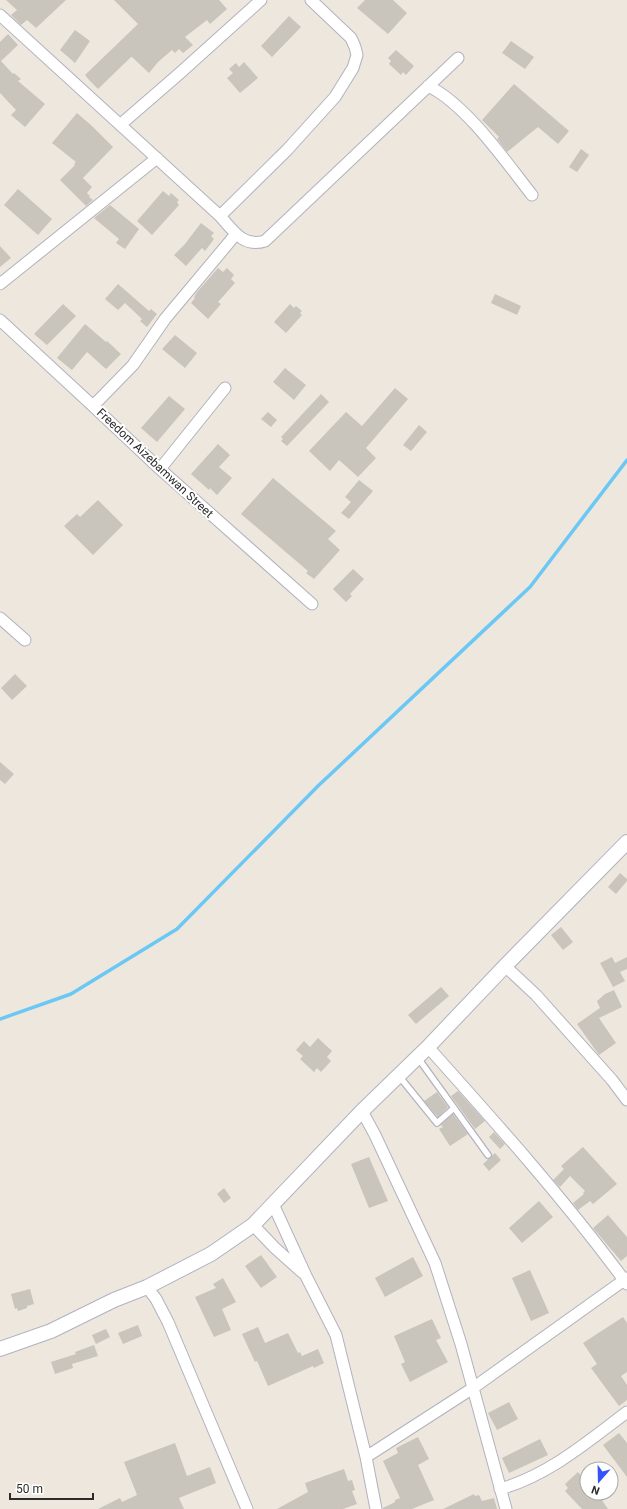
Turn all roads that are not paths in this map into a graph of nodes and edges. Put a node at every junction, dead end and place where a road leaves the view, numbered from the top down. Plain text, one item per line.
1 (260, 0) edge
2 (311, 0) edge
3 (0, 16) edge
4 (458, 58) dead end
5 (428, 86) junction
6 (120, 125) junction
7 (157, 158) junction
8 (532, 195) dead end
9 (220, 216) junction
10 (236, 234) junction
11 (0, 284) edge
12 (0, 320) edge
13 (225, 388) dead end
14 (93, 406) junction
15 (160, 469) junction
16 (312, 604) dead end
17 (0, 618) edge
18 (25, 640) dead end
19 (626, 847) edge
20 (505, 966) junction
21 (428, 1047) junction
22 (417, 1057) junction
23 (399, 1076) junction
24 (627, 1100) edge
25 (454, 1108) junction
26 (362, 1111) junction
27 (488, 1155) dead end
28 (273, 1204) junction
29 (253, 1225) junction
30 (306, 1276) junction
31 (626, 1281) edge
32 (147, 1286) junction
33 (0, 1349) edge
34 (473, 1388) junction
35 (627, 1412) edge
36 (366, 1457) junction
37 (500, 1490) junction
38 (247, 1509) edge
39 (376, 1509) edge
40 (506, 1509) edge

1 - 6 street
2 - 9 street
3 - 6 street
4 - 5 street
5 - 8 street
5 - 10 street
6 - 7 street
7 - 9 street
7 - 11 street
9 - 10 street
10 - 14 street
12 - 14 street, Freedom Aizebamwan Street
13 - 15 street
14 - 15 street, Freedom Aizebamwan Street
15 - 16 street, Freedom Aizebamwan Street
17 - 18 street
19 - 20 street
20 - 21 street
20 - 24 street
21 - 22 street
21 - 31 street
22 - 23 street
22 - 25 lane
23 - 25 lane
23 - 26 street
25 - 27 lane
26 - 28 street
26 - 34 street
28 - 29 street
28 - 30 street
29 - 30 street
29 - 32 street
30 - 36 street
31 - 34 street
32 - 33 street
32 - 38 street
34 - 36 street
34 - 37 street
35 - 37 street
36 - 39 street
37 - 40 street

